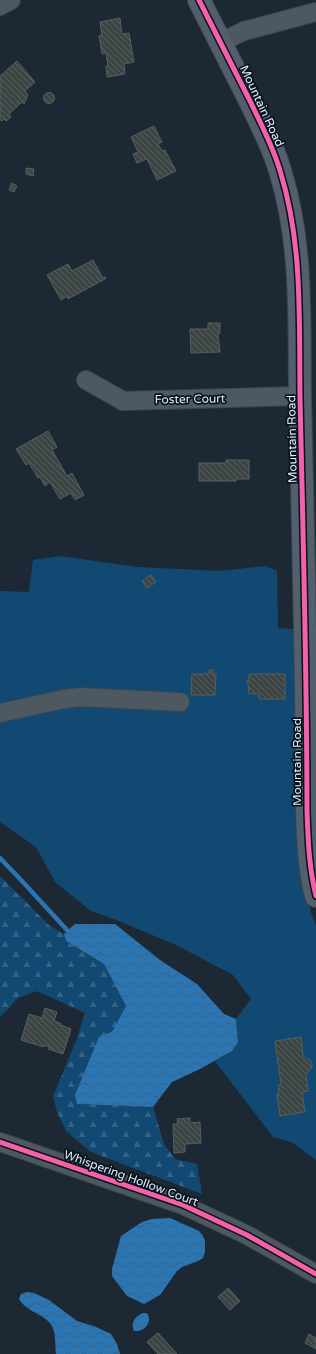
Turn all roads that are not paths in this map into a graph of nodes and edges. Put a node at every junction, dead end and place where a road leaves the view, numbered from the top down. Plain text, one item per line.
1 (12, 0) edge
2 (199, 0) edge
3 (0, 6) edge
4 (316, 12) edge
5 (221, 42) junction
6 (86, 380) dead end
7 (300, 396) junction
8 (180, 702) dead end
9 (0, 713) edge
10 (316, 896) edge
11 (0, 1142) edge
12 (316, 1274) edge

1 - 3 street
2 - 5 main road, Mountain Road
4 - 5 street
5 - 7 main road, Mountain Road
6 - 7 street, Foster Court
7 - 10 main road, Mountain Road
8 - 9 street
11 - 12 street, Whispering Hollow Court

